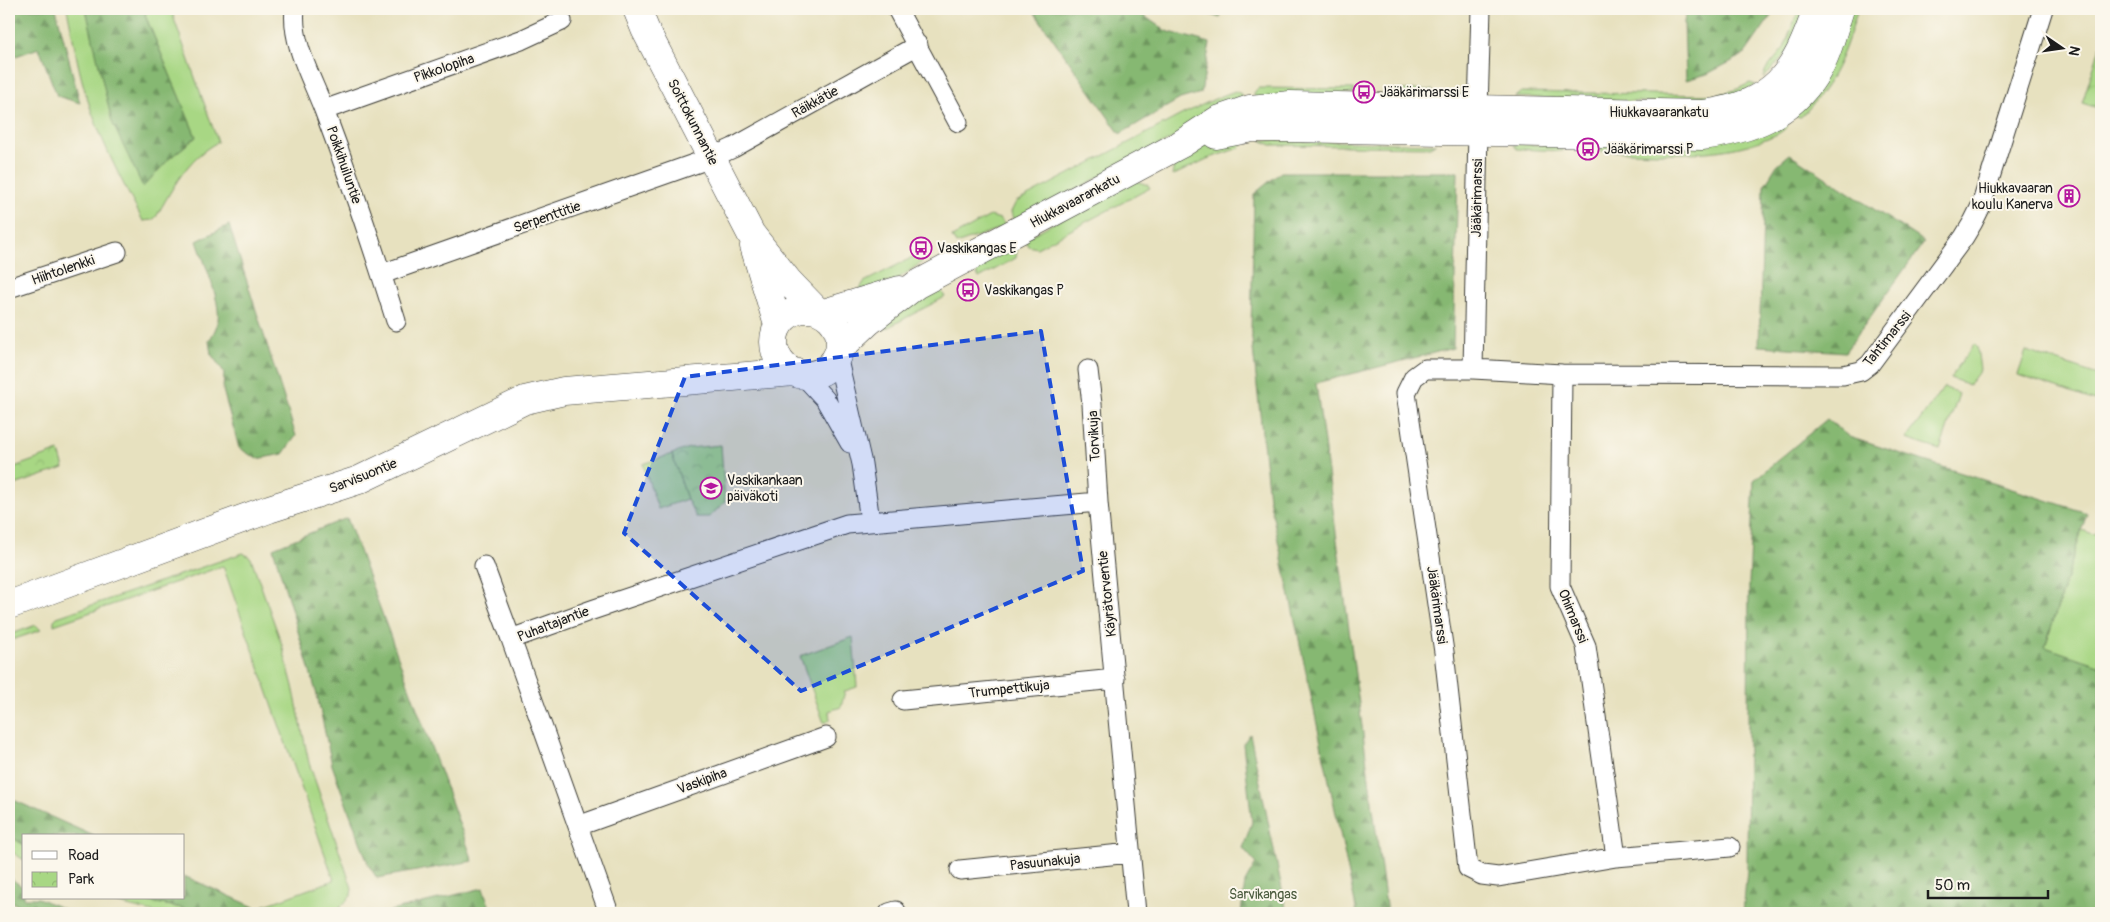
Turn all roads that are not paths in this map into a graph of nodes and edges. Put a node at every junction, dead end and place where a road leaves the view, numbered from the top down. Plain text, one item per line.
1 (295, 9) edge
2 (637, 9) edge
3 (897, 9) edge
4 (1481, 9) edge
5 (1817, 9) edge
6 (1840, 9) edge
7 (2043, 9) edge
8 (562, 21) dead end
9 (918, 45) junction
10 (324, 110) junction
11 (1478, 121) junction
12 (958, 122) dead end
13 (711, 158) junction
14 (751, 234) junction
15 (118, 252) dead end
16 (382, 274) junction
17 (916, 285) junction
18 (9, 288) edge
19 (820, 311) junction
20 (396, 321) dead end
21 (776, 330) junction
22 (838, 352) junction
23 (1473, 369) junction
24 (1088, 370) dead end
25 (798, 373) junction
26 (1562, 374) junction
27 (721, 377) junction
28 (862, 464) junction
29 (1098, 502) junction
30 (870, 521) junction
31 (484, 566) dead end
32 (9, 605) edge
33 (511, 639) junction
34 (1115, 679) junction
35 (903, 700) dead end
36 (826, 737) dead end
37 (578, 826) junction
38 (1730, 847) dead end
39 (1131, 853) junction
40 (1616, 857) junction
41 (960, 870) dead end
42 (609, 913) edge
43 (1136, 913) edge

1 - 10 street, Poikkihuiluntie
2 - 13 street, Soittokunnantie
3 - 9 street
4 - 11 street, Jääkärimarssi
5 - 11 street, Hiukkavaarankatu
6 - 11 street, Hiukkavaarankatu
7 - 26 street, Tahtimarssi
8 - 10 street, Pikkolopiha
9 - 12 street
9 - 13 street, Räikkätie
10 - 16 street, Poikkihuiluntie
11 - 17 street, Hiukkavaarankatu
11 - 23 street, Jääkärimarssi
13 - 14 street, Soittokunnantie
13 - 16 street, Serpenttitie
14 - 19 street, Soittokunnantie
14 - 21 street, Soittokunnantie
15 - 18 street, Hiihtolenkki
16 - 20 street, Poikkihuiluntie
17 - 19 street, Hiukkavaarankatu
17 - 22 street, Hiukkavaarankatu
19 - 21 street
19 - 22 street
21 - 25 street
21 - 27 street, Sarvisuontie
22 - 25 street
22 - 28 street
23 - 26 street, Tahtimarssi
23 - 40 street, Jääkärimarssi
24 - 29 street, Torvikuja
25 - 27 street, Sarvisuontie
25 - 28 street
26 - 40 street, Ohimarssi
27 - 32 street, Sarvisuontie
28 - 30 street
29 - 30 street
29 - 34 street, Käyrätorventie
30 - 33 street, Puhaltajantie
31 - 33 street
33 - 37 street, Puhaltajantie
34 - 35 street, Trumpettikuja
34 - 39 street, Käyrätorventie
36 - 37 street, Vaskipiha
37 - 42 street, Puhaltajantie
38 - 40 street, Jääkärimarssi
39 - 41 street, Pasuunakuja
39 - 43 street, Käyrätorventie

